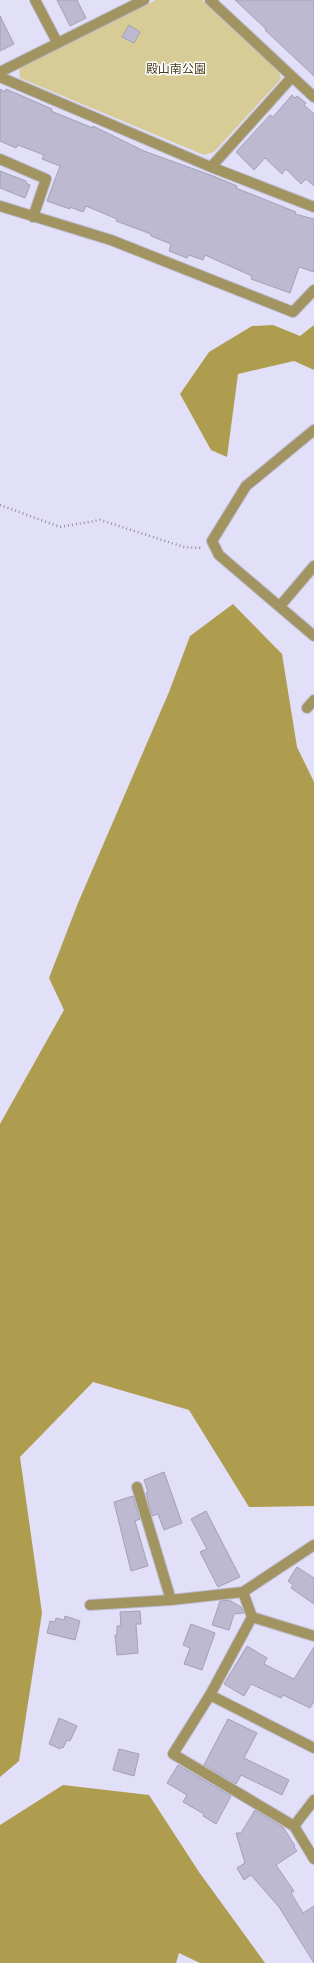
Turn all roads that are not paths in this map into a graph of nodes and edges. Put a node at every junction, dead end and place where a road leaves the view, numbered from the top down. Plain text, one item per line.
1 (35, 0) edge
2 (144, 0) edge
3 (210, 0) edge
4 (57, 42) junction
5 (0, 72) edge
6 (0, 77) edge
7 (292, 77) junction
8 (314, 97) edge
9 (0, 159) edge
10 (211, 166) junction
11 (0, 206) edge
12 (314, 207) edge
13 (33, 217) junction
14 (314, 290) edge
15 (314, 430) edge
16 (314, 566) edge
17 (280, 606) junction
18 (314, 636) edge
19 (314, 700) edge
20 (307, 708) dead end
21 (137, 1487) dead end
22 (314, 1545) edge
23 (243, 1592) junction
24 (171, 1600) junction
25 (90, 1605) dead end
26 (252, 1617) junction
27 (314, 1636) edge
28 (210, 1694) junction
29 (314, 1748) edge
30 (314, 1800) edge
31 (294, 1826) junction
32 (314, 1859) edge

1 - 4 street
2 - 4 street
3 - 7 street
4 - 5 street
6 - 10 street
7 - 8 street
7 - 10 street
9 - 13 street
10 - 12 street
11 - 13 street
13 - 14 street
15 - 17 street
16 - 17 street
17 - 18 street
19 - 20 street
21 - 24 street
22 - 23 street
23 - 24 street
23 - 26 street
24 - 25 street
26 - 27 street
26 - 28 street
28 - 29 street
28 - 31 street
30 - 31 street
31 - 32 street

